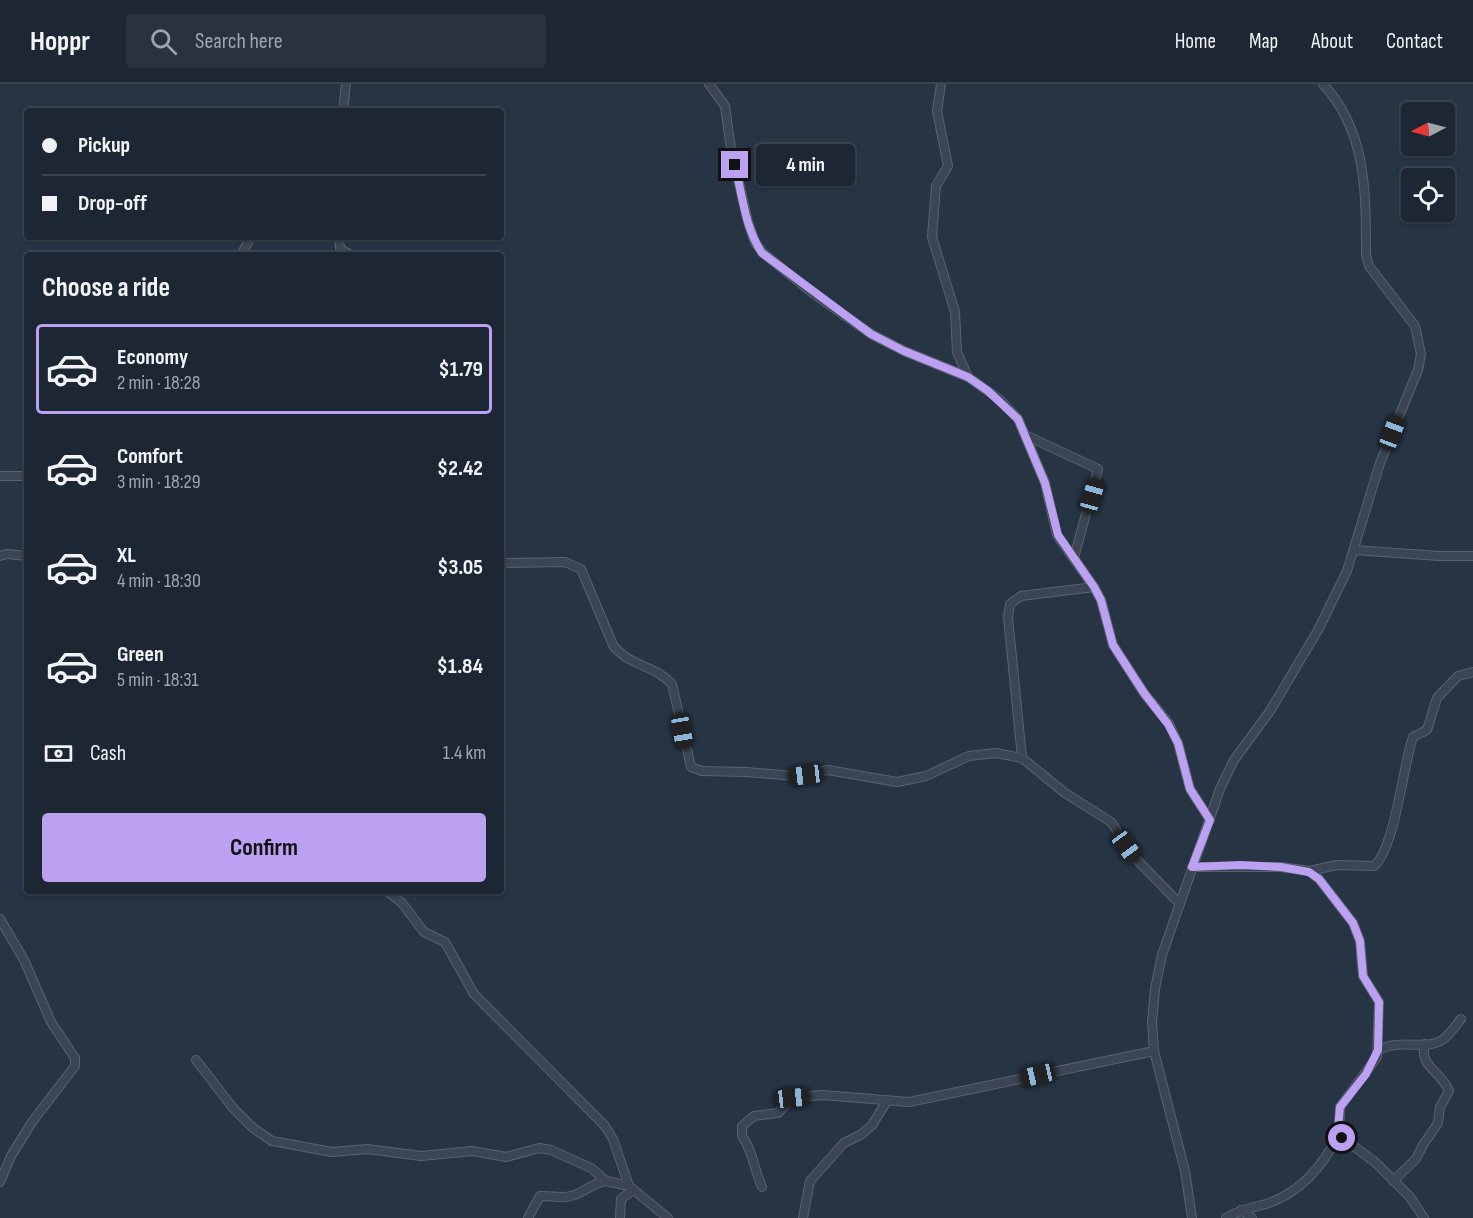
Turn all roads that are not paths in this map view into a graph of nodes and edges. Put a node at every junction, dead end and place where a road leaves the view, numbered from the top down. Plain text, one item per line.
1 (346, 84) edge
2 (709, 84) edge
3 (941, 84) edge
4 (1323, 84) edge
5 (343, 108) edge
6 (339, 240) edge
7 (346, 252) edge
8 (968, 377) junction
9 (1025, 435) junction
10 (0, 476) edge
11 (24, 476) edge
12 (1354, 550) junction
13 (0, 556) edge
14 (24, 556) edge
15 (1473, 556) edge
16 (1074, 558) junction
17 (504, 562) edge
18 (1094, 587) junction
19 (1473, 672) edge
20 (1022, 758) junction
21 (1210, 820) junction
22 (1192, 867) junction
23 (1309, 872) junction
24 (391, 894) edge
25 (1180, 904) junction
26 (0, 919) edge
27 (1461, 1018) dead end
28 (1425, 1044) junction
29 (1378, 1050) junction
30 (1154, 1051) junction
31 (196, 1060) dead end
32 (887, 1101) junction
33 (1339, 1135) junction
34 (606, 1181) junction
35 (1393, 1181) junction
36 (0, 1182) edge
37 (762, 1187) dead end
38 (631, 1188) junction
39 (1241, 1210) junction
40 (528, 1218) edge
41 (620, 1218) edge
42 (668, 1218) edge
43 (803, 1218) edge
44 (1192, 1218) edge
45 (1226, 1218) edge
46 (1252, 1218) edge
47 (1424, 1218) edge

1 - 5 street
2 - 8 street
3 - 8 street
4 - 12 street
6 - 7 street
8 - 9 street
9 - 16 street
9 - 16 street
10 - 11 street
12 - 15 street
12 - 21 street
13 - 14 street
16 - 18 street
17 - 20 street
18 - 20 street
18 - 21 street
19 - 23 street
20 - 25 street
21 - 22 street
22 - 23 street
22 - 25 street
23 - 29 street
24 - 38 street
25 - 30 street
26 - 36 street
27 - 28 street
28 - 29 street
28 - 35 street
29 - 33 street
30 - 32 street
30 - 44 street
31 - 34 street
32 - 37 street
32 - 43 street
33 - 35 street
33 - 39 street
34 - 38 street
34 - 40 street
35 - 47 street
38 - 41 street
38 - 42 street
39 - 45 street
39 - 46 street

